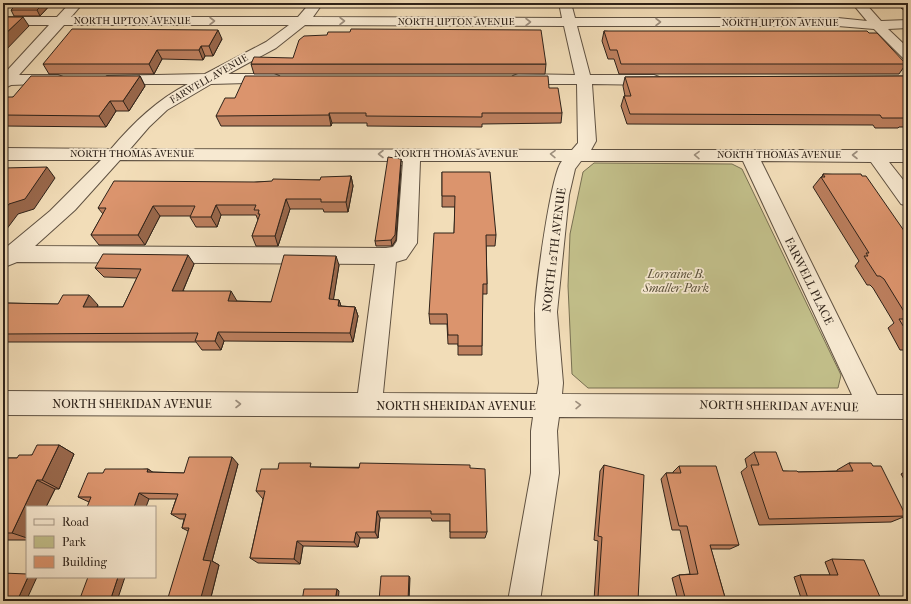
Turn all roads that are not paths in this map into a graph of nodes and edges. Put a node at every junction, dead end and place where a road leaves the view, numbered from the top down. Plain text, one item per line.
1 (77, 3) edge
2 (318, 3) edge
3 (858, 3) edge
4 (870, 3) edge
5 (567, 12) edge
6 (3, 21) edge
7 (61, 21) junction
8 (303, 21) junction
9 (908, 24) edge
10 (878, 25) junction
11 (892, 25) junction
12 (908, 42) edge
13 (908, 55) edge
14 (210, 79) junction
15 (286, 79) edge
16 (506, 79) edge
17 (70, 80) edge
18 (94, 80) edge
19 (584, 80) junction
20 (666, 80) edge
21 (4, 81) edge
22 (115, 153) junction
23 (3, 154) edge
24 (412, 154) junction
25 (578, 155) junction
26 (749, 155) junction
27 (875, 155) junction
28 (908, 156) edge
29 (908, 199) edge
30 (386, 256) junction
31 (7, 258) edge
32 (3, 403) edge
33 (369, 405) junction
34 (549, 406) junction
35 (870, 407) junction
36 (908, 407) edge
37 (524, 601) edge

1 - 7 street
2 - 8 street, FARWELL AVENUE
3 - 10 street
4 - 11 street
8 -> 5 street, NORTH UPTON AVENUE
5 -> 10 street, NORTH UPTON AVENUE
5 - 19 street, NORTH 12TH AVENUE
6 - 7 street, NORTH UPTON AVENUE
7 -> 8 street, NORTH UPTON AVENUE
7 - 21 street
8 - 14 street, FARWELL AVENUE
9 - 11 street, NORTH UPTON AVENUE
10 - 11 street, NORTH UPTON AVENUE
10 - 13 street
11 - 12 street
14 - 15 street
14 - 18 street
14 - 22 street, FARWELL AVENUE
16 - 19 street
17 - 21 street
19 - 20 street
19 - 25 street, NORTH 12TH AVENUE
22 - 23 street, NORTH THOMAS AVENUE
24 -> 22 street, NORTH THOMAS AVENUE
22 - 31 street, FARWELL AVENUE
25 -> 24 street, NORTH THOMAS AVENUE
24 - 30 street
26 -> 25 street, NORTH THOMAS AVENUE
25 - 34 street, NORTH 12TH AVENUE
27 -> 26 street, NORTH THOMAS AVENUE
26 - 35 street, FARWELL PLACE
27 - 28 street, NORTH THOMAS AVENUE
27 - 29 street
30 - 31 street
30 - 33 street
32 -> 33 street, NORTH SHERIDAN AVENUE
33 - 34 street, NORTH SHERIDAN AVENUE
34 -> 35 street, NORTH SHERIDAN AVENUE
34 - 37 street, NORTH 12TH AVENUE
35 - 36 street, NORTH SHERIDAN AVENUE

